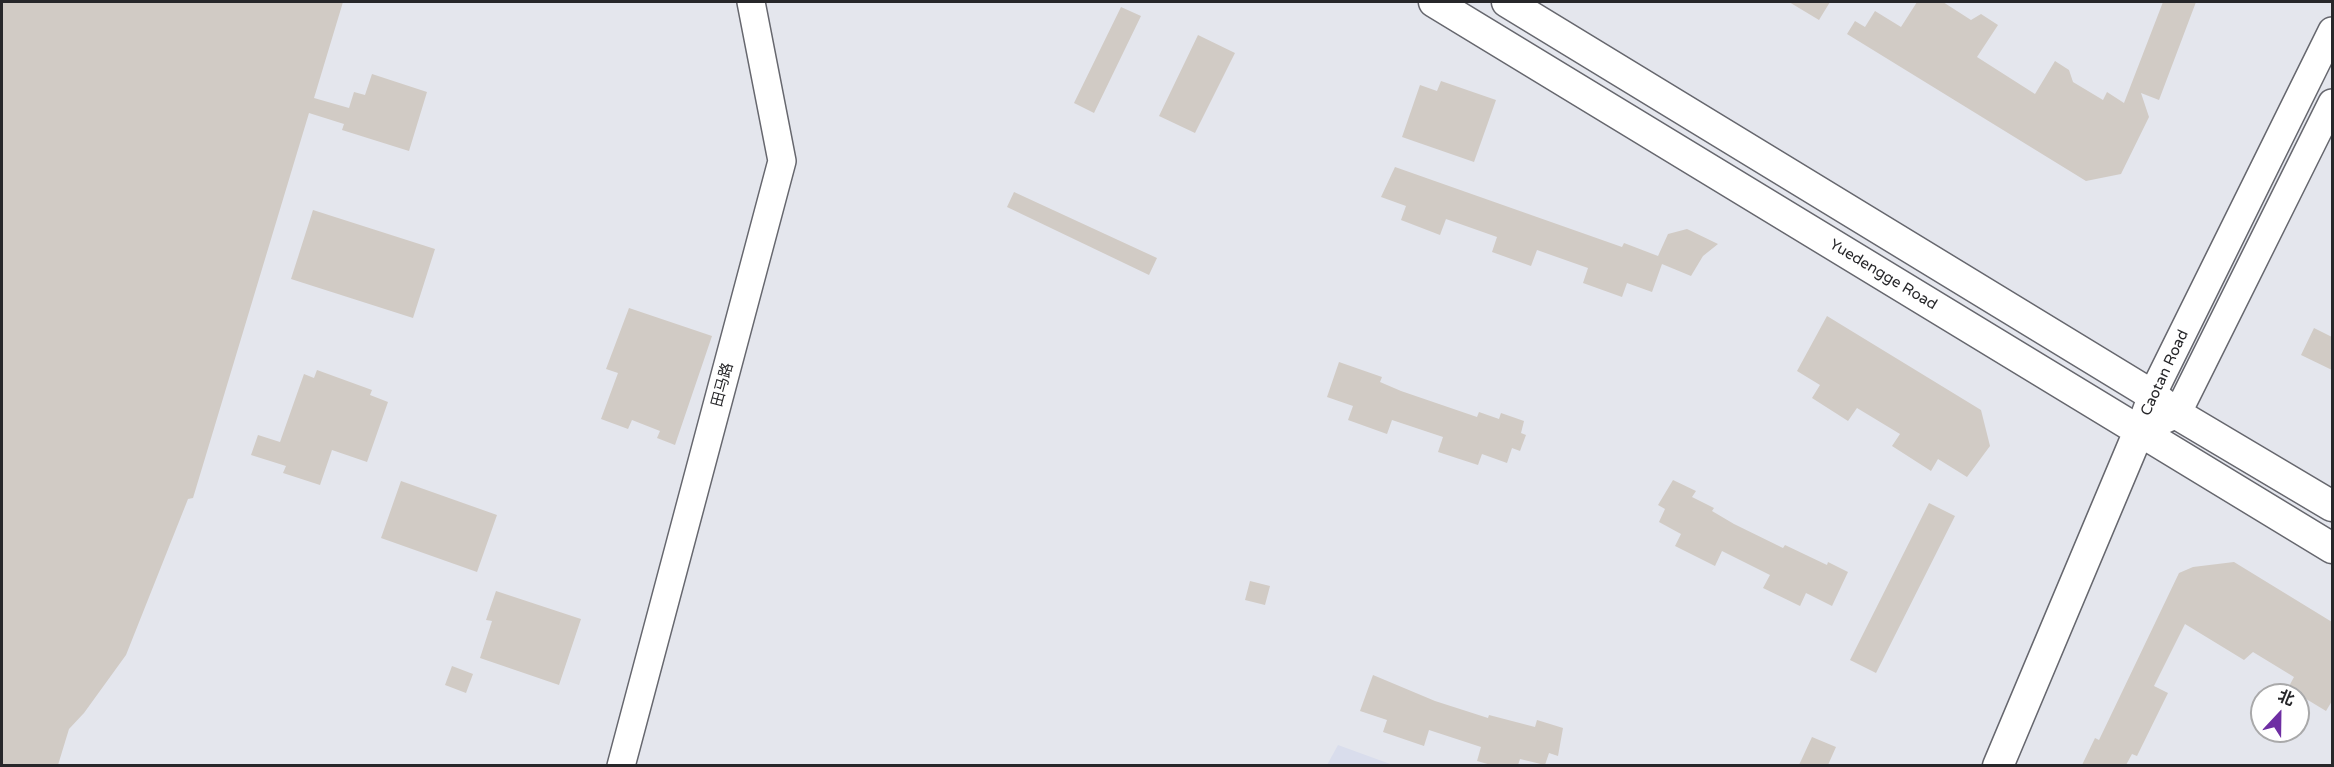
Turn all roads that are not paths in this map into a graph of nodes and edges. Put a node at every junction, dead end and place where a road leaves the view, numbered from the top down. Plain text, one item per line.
1 (752, 2) edge
2 (1434, 2) edge
3 (1507, 2) edge
4 (2332, 31) edge
5 (2332, 103) edge
6 (2152, 395) junction
7 (2177, 414) junction
8 (2139, 431) junction
9 (2332, 506) edge
10 (2332, 548) edge
11 (621, 765) edge
12 (1998, 765) edge

1 - 11 street, 田马路
2 - 8 main road, Yuedengge Road
3 - 6 main road
4 - 6 street, Caotan Road
5 - 7 street, Caotan Road
6 - 7 main road
6 - 8 street, Caotan Road
7 - 8 street, Caotan Road
7 - 9 main road
8 - 10 main road, Yuedengge Road
8 - 12 main road

